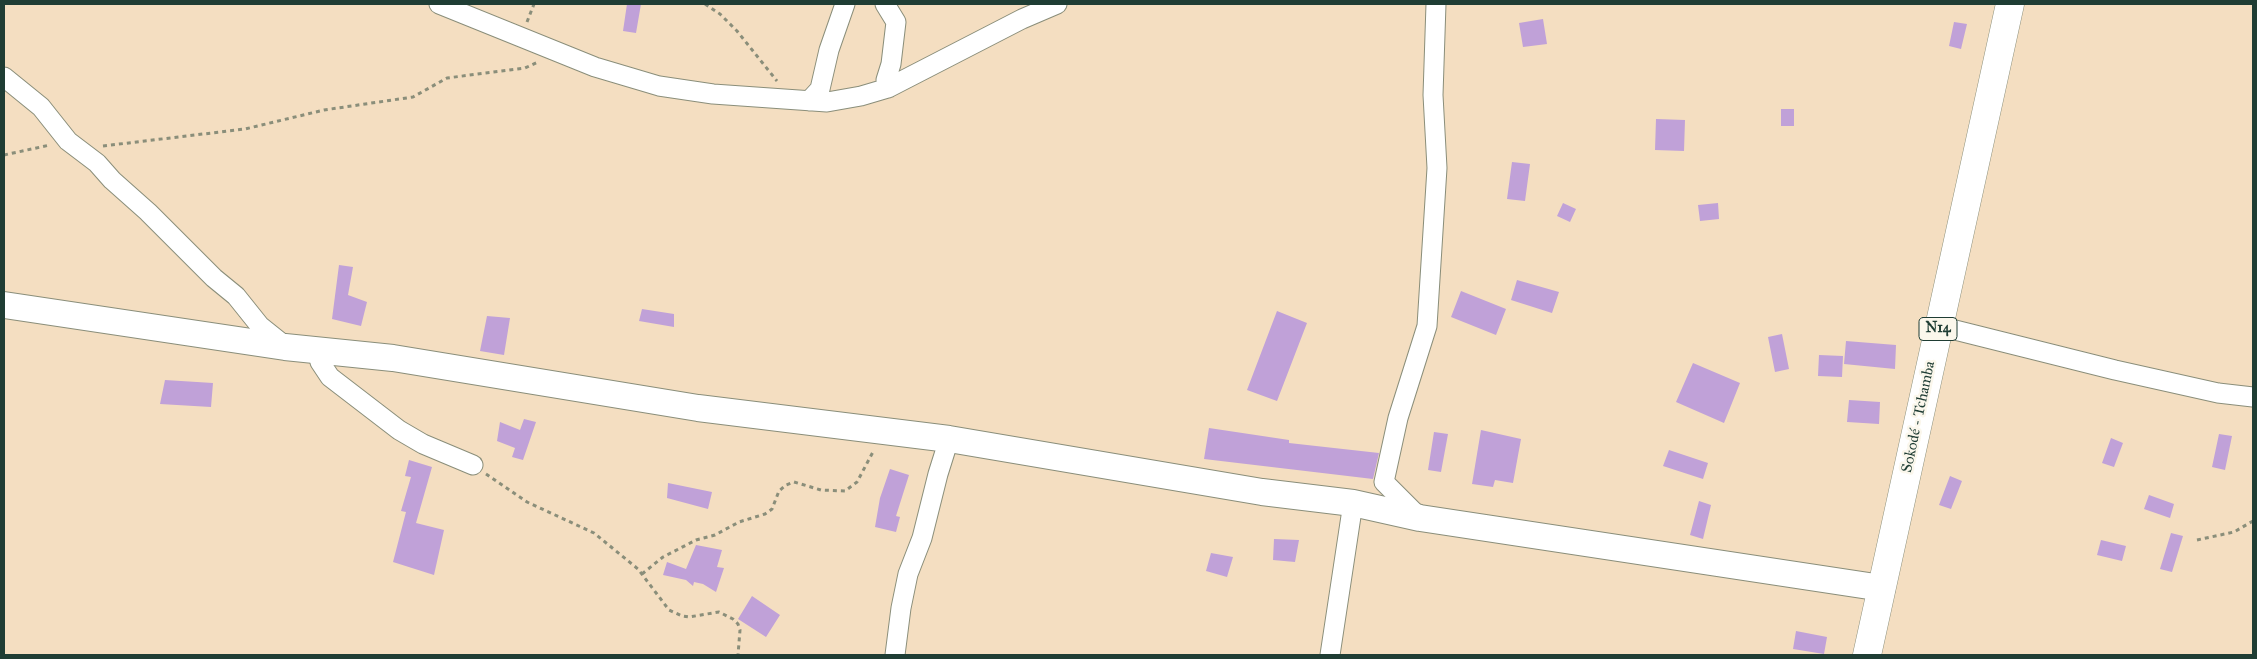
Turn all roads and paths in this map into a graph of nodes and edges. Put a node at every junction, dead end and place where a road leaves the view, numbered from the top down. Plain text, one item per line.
1 (439, 4) edge
2 (705, 4) edge
3 (845, 4) edge
4 (886, 4) edge
5 (1057, 4) edge
6 (1436, 4) edge
7 (2010, 4) edge
8 (559, 53) junction
9 (4, 77) edge
10 (888, 88) junction
11 (800, 100) junction
12 (68, 141) junction
13 (102, 146) dead end
14 (4, 155) edge
15 (4, 305) edge
16 (1939, 326) junction
17 (285, 347) junction
18 (317, 350) junction
19 (2253, 397) edge
20 (884, 432) junction
21 (949, 439) junction
22 (473, 465) joint
23 (1353, 503) junction
24 (1420, 518) junction
25 (2253, 522) edge
26 (2197, 540) dead end
27 (642, 574) junction
28 (1882, 588) junction
29 (738, 655) edge
30 (894, 655) edge
31 (1330, 655) edge
32 (1867, 655) edge

1 - 8 street
2 - 11 path
3 - 11 street
4 - 10 street
5 - 10 street
6 - 24 street
7 - 16 main road, Sokodé - Tchamba / N14
8 - 11 street
8 - 13 path
9 - 12 street
10 - 11 street
12 - 14 path
12 - 17 street
15 - 17 main road
16 - 19 street
16 - 28 main road, Sokodé - Tchamba / N14
17 - 18 main road
18 - 20 main road
18 - 22 street
20 - 21 main road
20 - 27 path
21 - 23 main road
21 - 30 street
22 - 27 path
23 - 24 main road
23 - 31 street
24 - 28 main road
25 - 26 path
27 - 29 path
28 - 32 main road, Sokodé - Tchamba / N14

